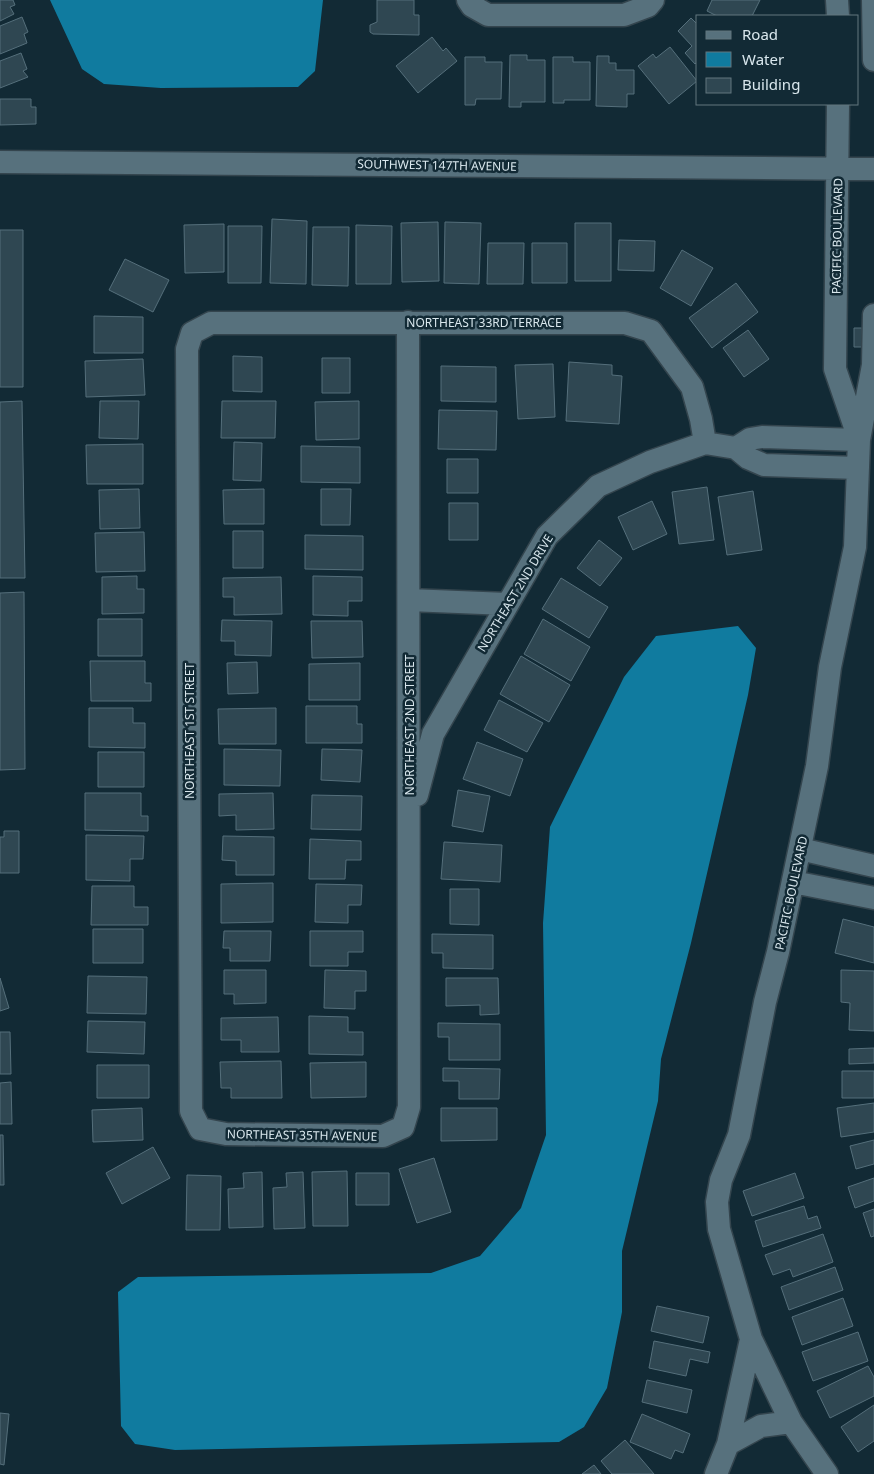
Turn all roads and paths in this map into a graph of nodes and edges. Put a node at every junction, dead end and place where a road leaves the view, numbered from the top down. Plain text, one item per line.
1 (468, 0) edge
2 (837, 0) edge
3 (873, 0) edge
4 (651, 3) edge
5 (838, 15) edge
6 (874, 60) edge
7 (838, 105) edge
8 (0, 162) edge
9 (838, 169) junction
10 (874, 169) edge
11 (874, 314) edge
12 (408, 322) junction
13 (192, 332) joint
14 (873, 365) edge
15 (835, 369) junction
16 (859, 440) junction
17 (705, 443) junction
18 (736, 448) junction
19 (858, 468) junction
20 (409, 600) junction
21 (508, 604) junction
22 (410, 823) junction
23 (800, 849) junction
24 (874, 866) edge
25 (793, 882) junction
26 (874, 898) edge
27 (402, 1127) joint
28 (200, 1129) joint
29 (751, 1339) junction
30 (791, 1422) junction
31 (728, 1444) junction
32 (716, 1474) edge
33 (827, 1474) edge

1 - 4 street
2 - 5 street
3 - 6 street
7 - 9 street, PACIFIC BOULEVARD
8 - 9 street, SOUTHWEST 147TH AVENUE
9 - 10 street, SOUTHWEST 147TH AVENUE
9 - 15 street, PACIFIC BOULEVARD
11 - 14 street, PACIFIC BOULEVARD
12 - 13 street, NORTHEAST 33RD TERRACE
12 - 17 street, NORTHEAST 33RD TERRACE
12 - 20 street, NORTHEAST 2ND STREET
13 - 28 street, NORTHEAST 1ST STREET
14 - 15 street
14 - 16 street, PACIFIC BOULEVARD
15 - 16 street, PACIFIC BOULEVARD
16 - 18 street
16 - 19 street, PACIFIC BOULEVARD
17 - 18 street, NORTHEAST 2ND DRIVE
17 - 21 street, NORTHEAST 2ND DRIVE
18 - 19 street, NORTHEAST 2ND DRIVE
19 - 23 street, PACIFIC BOULEVARD
20 - 21 street
20 - 22 street, NORTHEAST 2ND STREET
21 - 22 street, NORTHEAST 2ND DRIVE
22 - 27 street, NORTHEAST 2ND STREET
23 - 24 street
23 - 25 street, PACIFIC BOULEVARD
25 - 26 street
25 - 29 street, PACIFIC BOULEVARD
27 - 28 street, NORTHEAST 35TH AVENUE
29 - 30 street, PACIFIC BOULEVARD
29 - 31 street
30 - 31 street
30 - 33 street, PACIFIC BOULEVARD
31 - 32 street

